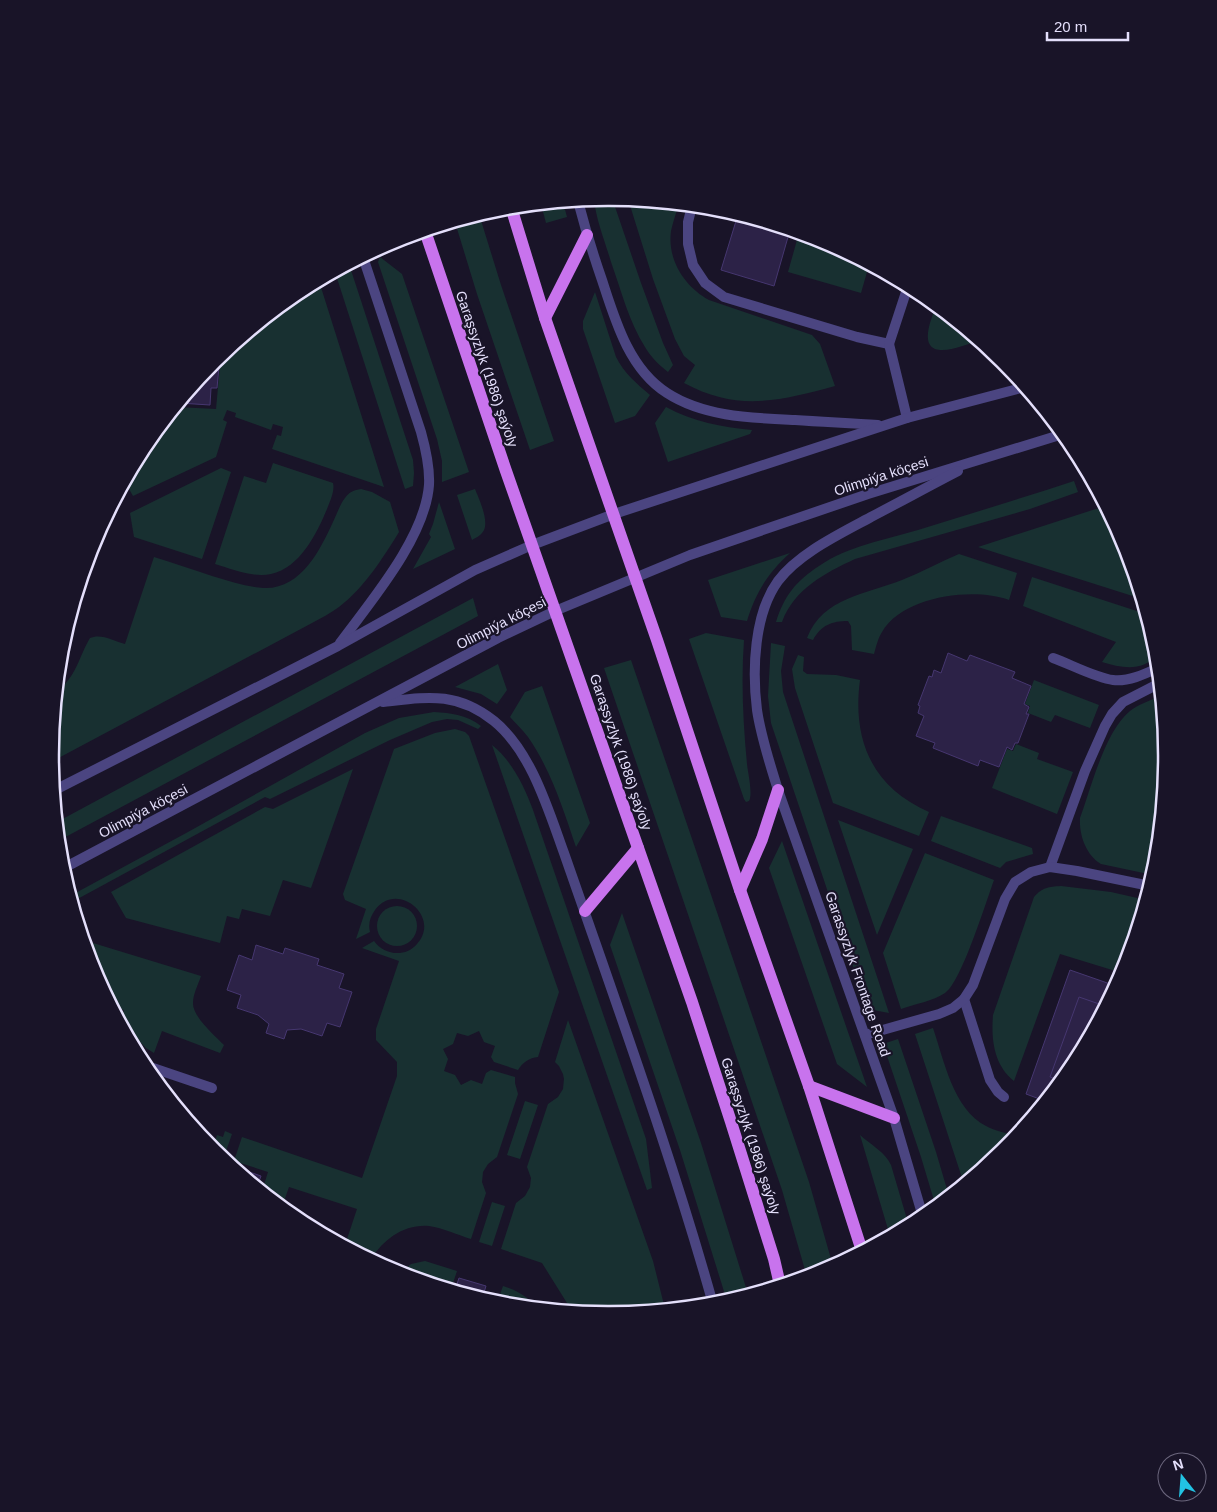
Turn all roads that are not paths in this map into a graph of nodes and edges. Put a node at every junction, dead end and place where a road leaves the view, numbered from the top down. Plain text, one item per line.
1 (580, 207) edge
2 (690, 213) edge
3 (513, 215) edge
4 (587, 235) junction
5 (426, 237) edge
6 (422, 239) edge
7 (428, 244) junction
8 (365, 263) edge
9 (905, 294) edge
10 (545, 318) junction
11 (889, 344) junction
12 (1017, 389) edge
13 (907, 418) junction
14 (884, 425) junction
15 (1056, 436) edge
16 (978, 459) junction
17 (614, 514) junction
18 (532, 545) junction
19 (636, 578) junction
20 (556, 611) junction
21 (338, 646) junction
22 (1053, 658) dead end
23 (1152, 671) edge
24 (1154, 686) edge
25 (377, 703) junction
26 (764, 741) joint
27 (60, 788) edge
28 (778, 790) junction
29 (638, 848) junction
30 (69, 865) edge
31 (1050, 867) junction
32 (1143, 885) edge
33 (740, 890) junction
34 (585, 911) junction
35 (964, 999) junction
36 (865, 1035) junction
37 (157, 1069) edge
38 (809, 1086) junction
39 (212, 1088) dead end
40 (1004, 1097) dead end
41 (894, 1118) junction
42 (920, 1208) edge
43 (860, 1245) edge
44 (778, 1279) edge
45 (711, 1296) edge

1 - 4 street
2 - 11 street
3 - 10 main road
4 - 10 main road
4 - 14 street
5 - 7 main road, Garaşsyzlyk (1986) şaýoly
6 - 7 main road
7 - 18 main road, Garaşsyzlyk (1986) şaýoly
8 - 21 street
9 - 11 street
10 - 17 main road
11 - 13 street
12 - 13 street
13 - 14 street
14 - 17 street
15 - 16 street, Olimpiýa köçesi
16 - 19 street, Olimpiýa köçesi
16 - 26 street, Olimpiýa köçesi
17 - 18 street
17 - 19 main road
18 - 20 main road, Garaşsyzlyk (1986) şaýoly
18 - 21 street
19 - 20 street, Olimpiýa köçesi
19 - 33 main road
20 - 25 street, Olimpiýa köçesi
20 - 29 main road, Garaşsyzlyk (1986) şaýoly
21 - 27 street
22 - 23 street
24 - 31 street
25 - 30 street, Olimpiýa köçesi
25 - 34 street
26 - 28 street, Garassyzlyk Frontage Road
28 - 33 main road
28 - 36 street, Garassyzlyk Frontage Road
29 - 34 main road
29 - 44 main road, Garaşsyzlyk (1986) şaýoly
31 - 32 street
31 - 35 street
33 - 38 main road
34 - 45 street
35 - 36 street
35 - 40 street
36 - 41 street, Garassyzlyk Frontage Road
37 - 39 street
38 - 41 main road
38 - 43 main road
41 - 42 street, Garassyzlyk Frontage Road

